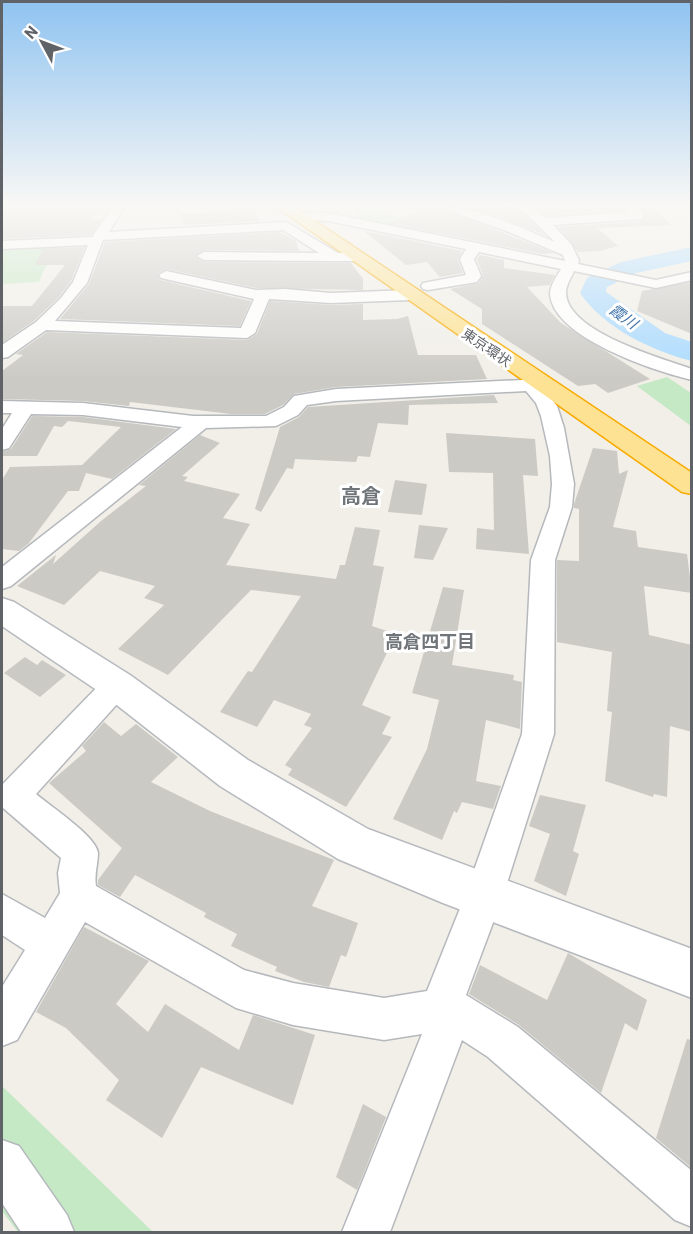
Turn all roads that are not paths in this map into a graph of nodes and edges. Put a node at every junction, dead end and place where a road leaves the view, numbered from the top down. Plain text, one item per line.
1 (87, 265) edge
2 (361, 265) edge
3 (381, 265) edge
4 (467, 265) edge
5 (571, 265) edge
6 (582, 265) edge
7 (166, 275) dead end
8 (692, 276) edge
9 (419, 290) junction
10 (263, 295) junction
11 (42, 325) junction
12 (2, 353) edge
13 (692, 375) edge
14 (538, 386) junction
15 (2, 407) edge
16 (24, 409) junction
17 (201, 422) junction
18 (2, 444) edge
19 (692, 470) edge
20 (692, 486) edge
21 (2, 580) edge
22 (2, 610) edge
23 (117, 685) junction
24 (484, 896) junction
25 (79, 897) junction
26 (2, 913) edge
27 (51, 944) junction
28 (692, 974) edge
29 (441, 1008) junction
30 (2, 1025) edge
31 (2, 1163) edge
32 (692, 1203) edge
33 (50, 1233) edge
34 (366, 1233) edge

1 - 11 street
2 - 9 highway, 東京環状
3 - 19 highway, 東京環状
4 - 9 street
5 - 13 street
6 - 8 street
7 - 10 street
9 - 10 street
9 - 14 highway, 東京環状
10 - 11 street
11 - 12 street
14 - 17 street
14 - 20 highway, 東京環状
14 - 24 street
15 - 16 street
16 - 17 street
16 - 18 street
17 - 21 street
22 - 23 street
23 - 24 street
23 - 25 street
24 - 28 street
24 - 29 street
25 - 27 street
25 - 29 street
26 - 27 street
27 - 30 street
29 - 32 street
29 - 34 street
31 - 33 street

